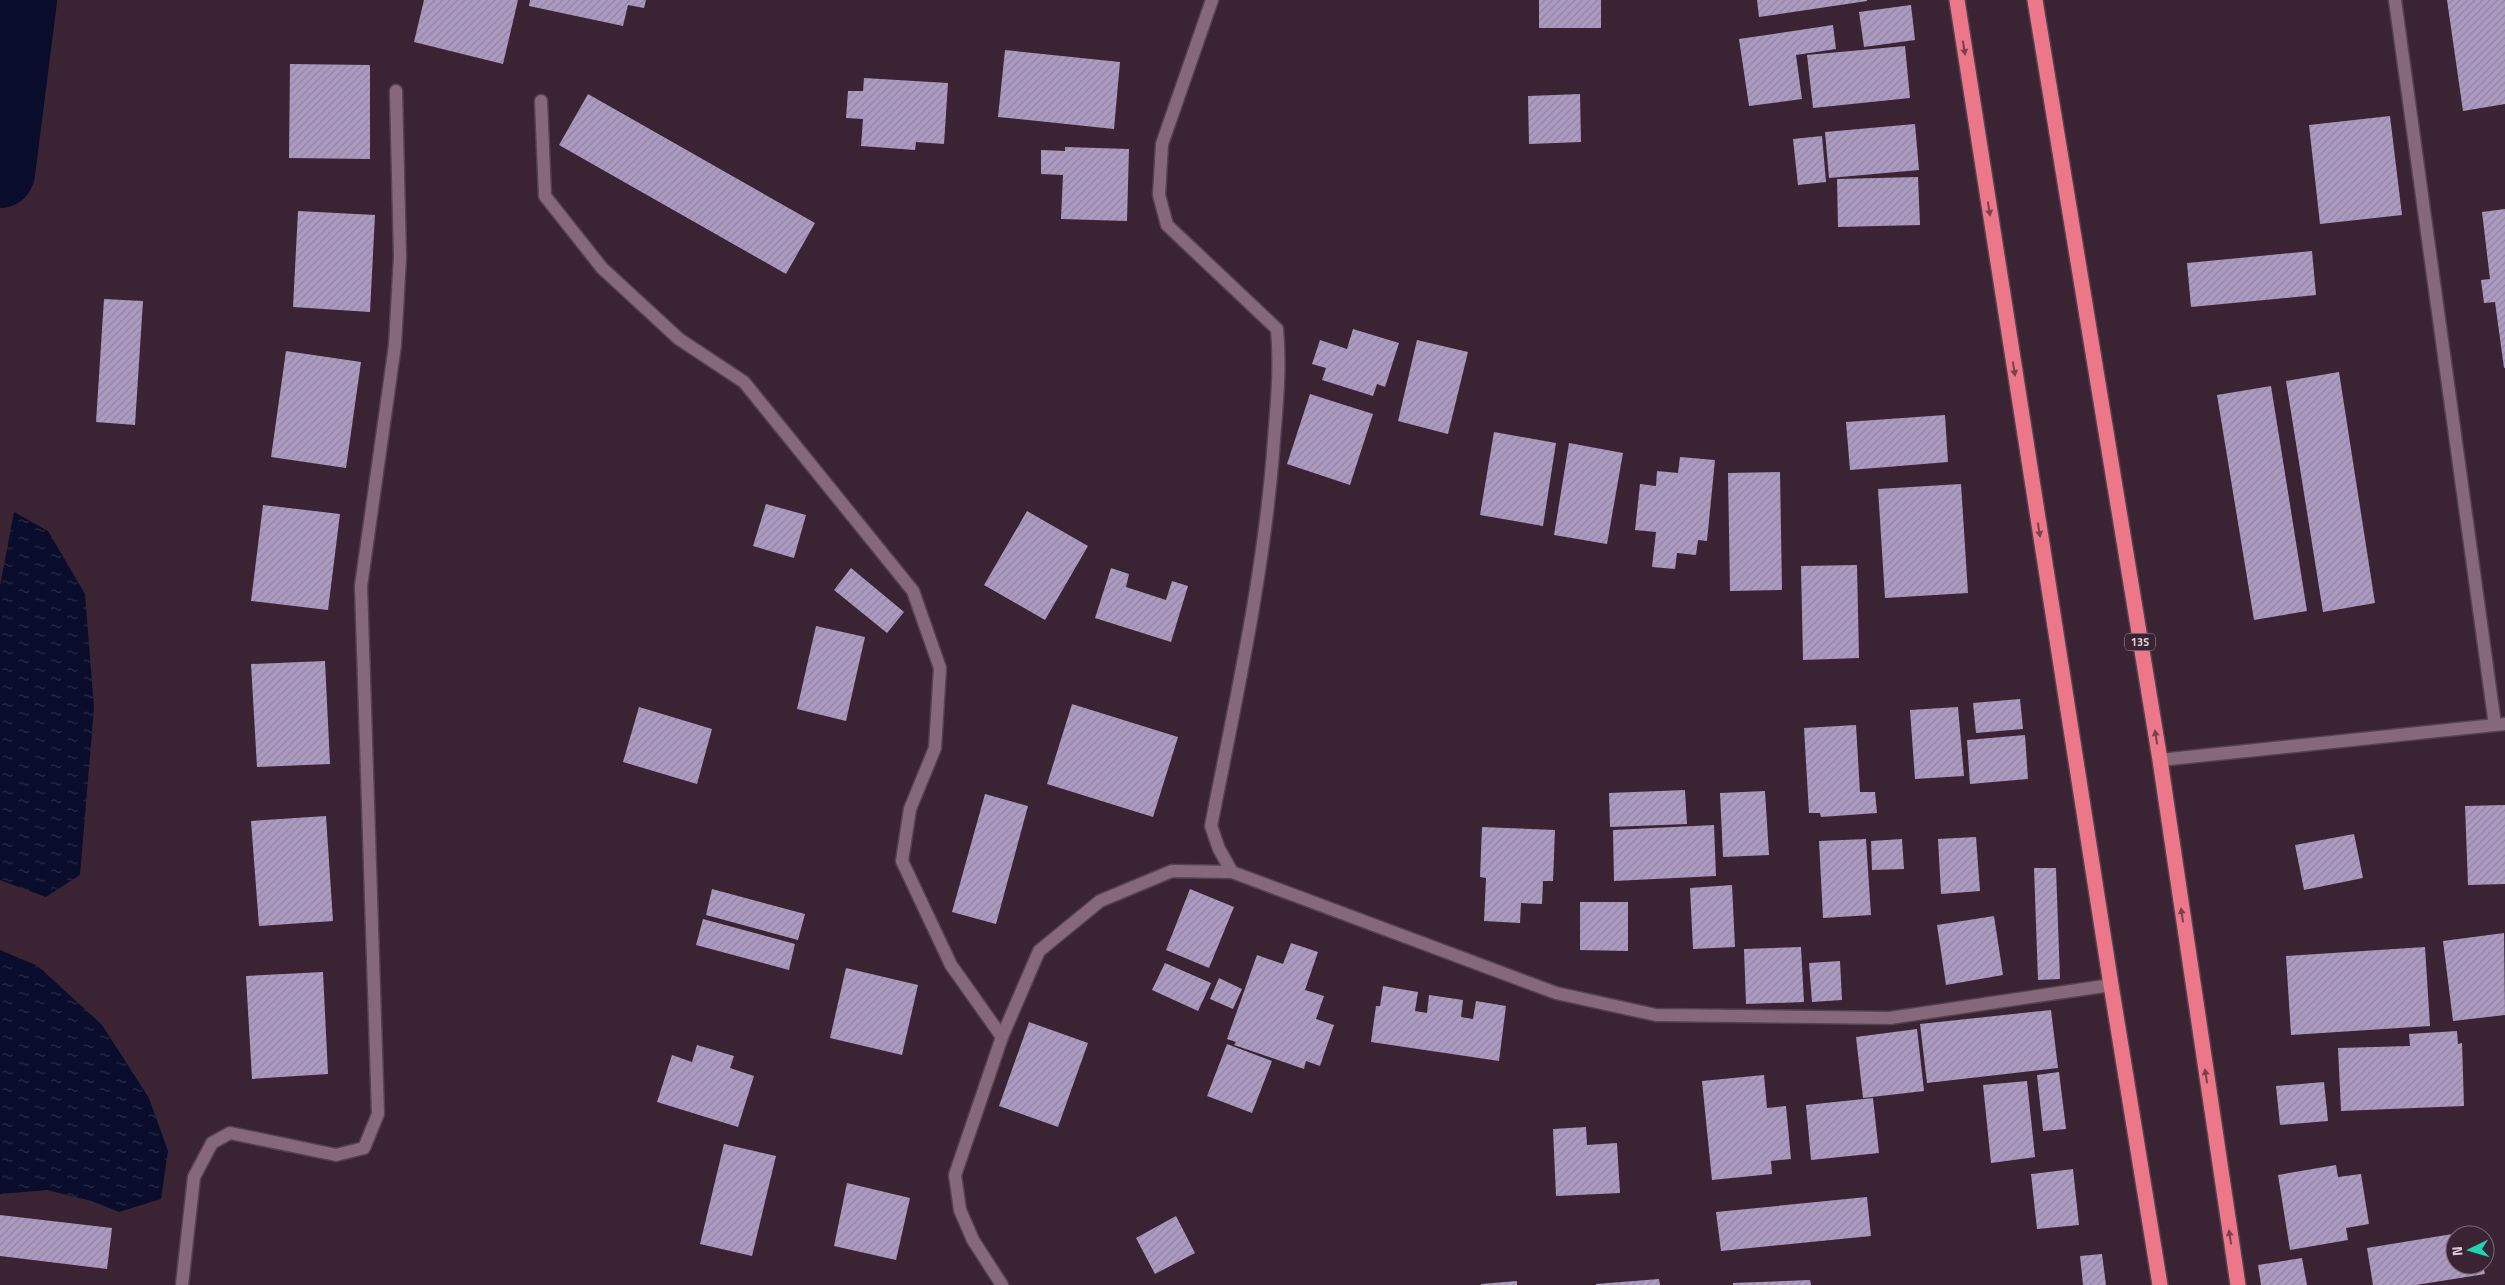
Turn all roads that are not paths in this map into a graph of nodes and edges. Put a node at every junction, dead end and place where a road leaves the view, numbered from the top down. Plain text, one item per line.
1 (1212, 0) edge
2 (1957, 0) edge
3 (2034, 0) edge
4 (2395, 0) edge
5 (396, 92) dead end
6 (541, 101) dead end
7 (2500, 724) edge
8 (2160, 760) junction
9 (1232, 872) junction
10 (2110, 985) junction
11 (1002, 1037) junction
12 (182, 1285) edge
13 (1002, 1285) edge
14 (2160, 1285) edge
15 (2238, 1285) edge

1 - 9 street
2 -> 10 highway
8 -> 3 highway, 13S
4 - 7 street
5 - 12 street
6 - 11 street
7 - 8 street
15 -> 8 highway, 13S
9 - 10 street
9 - 11 street
10 - 14 highway
11 - 13 street

